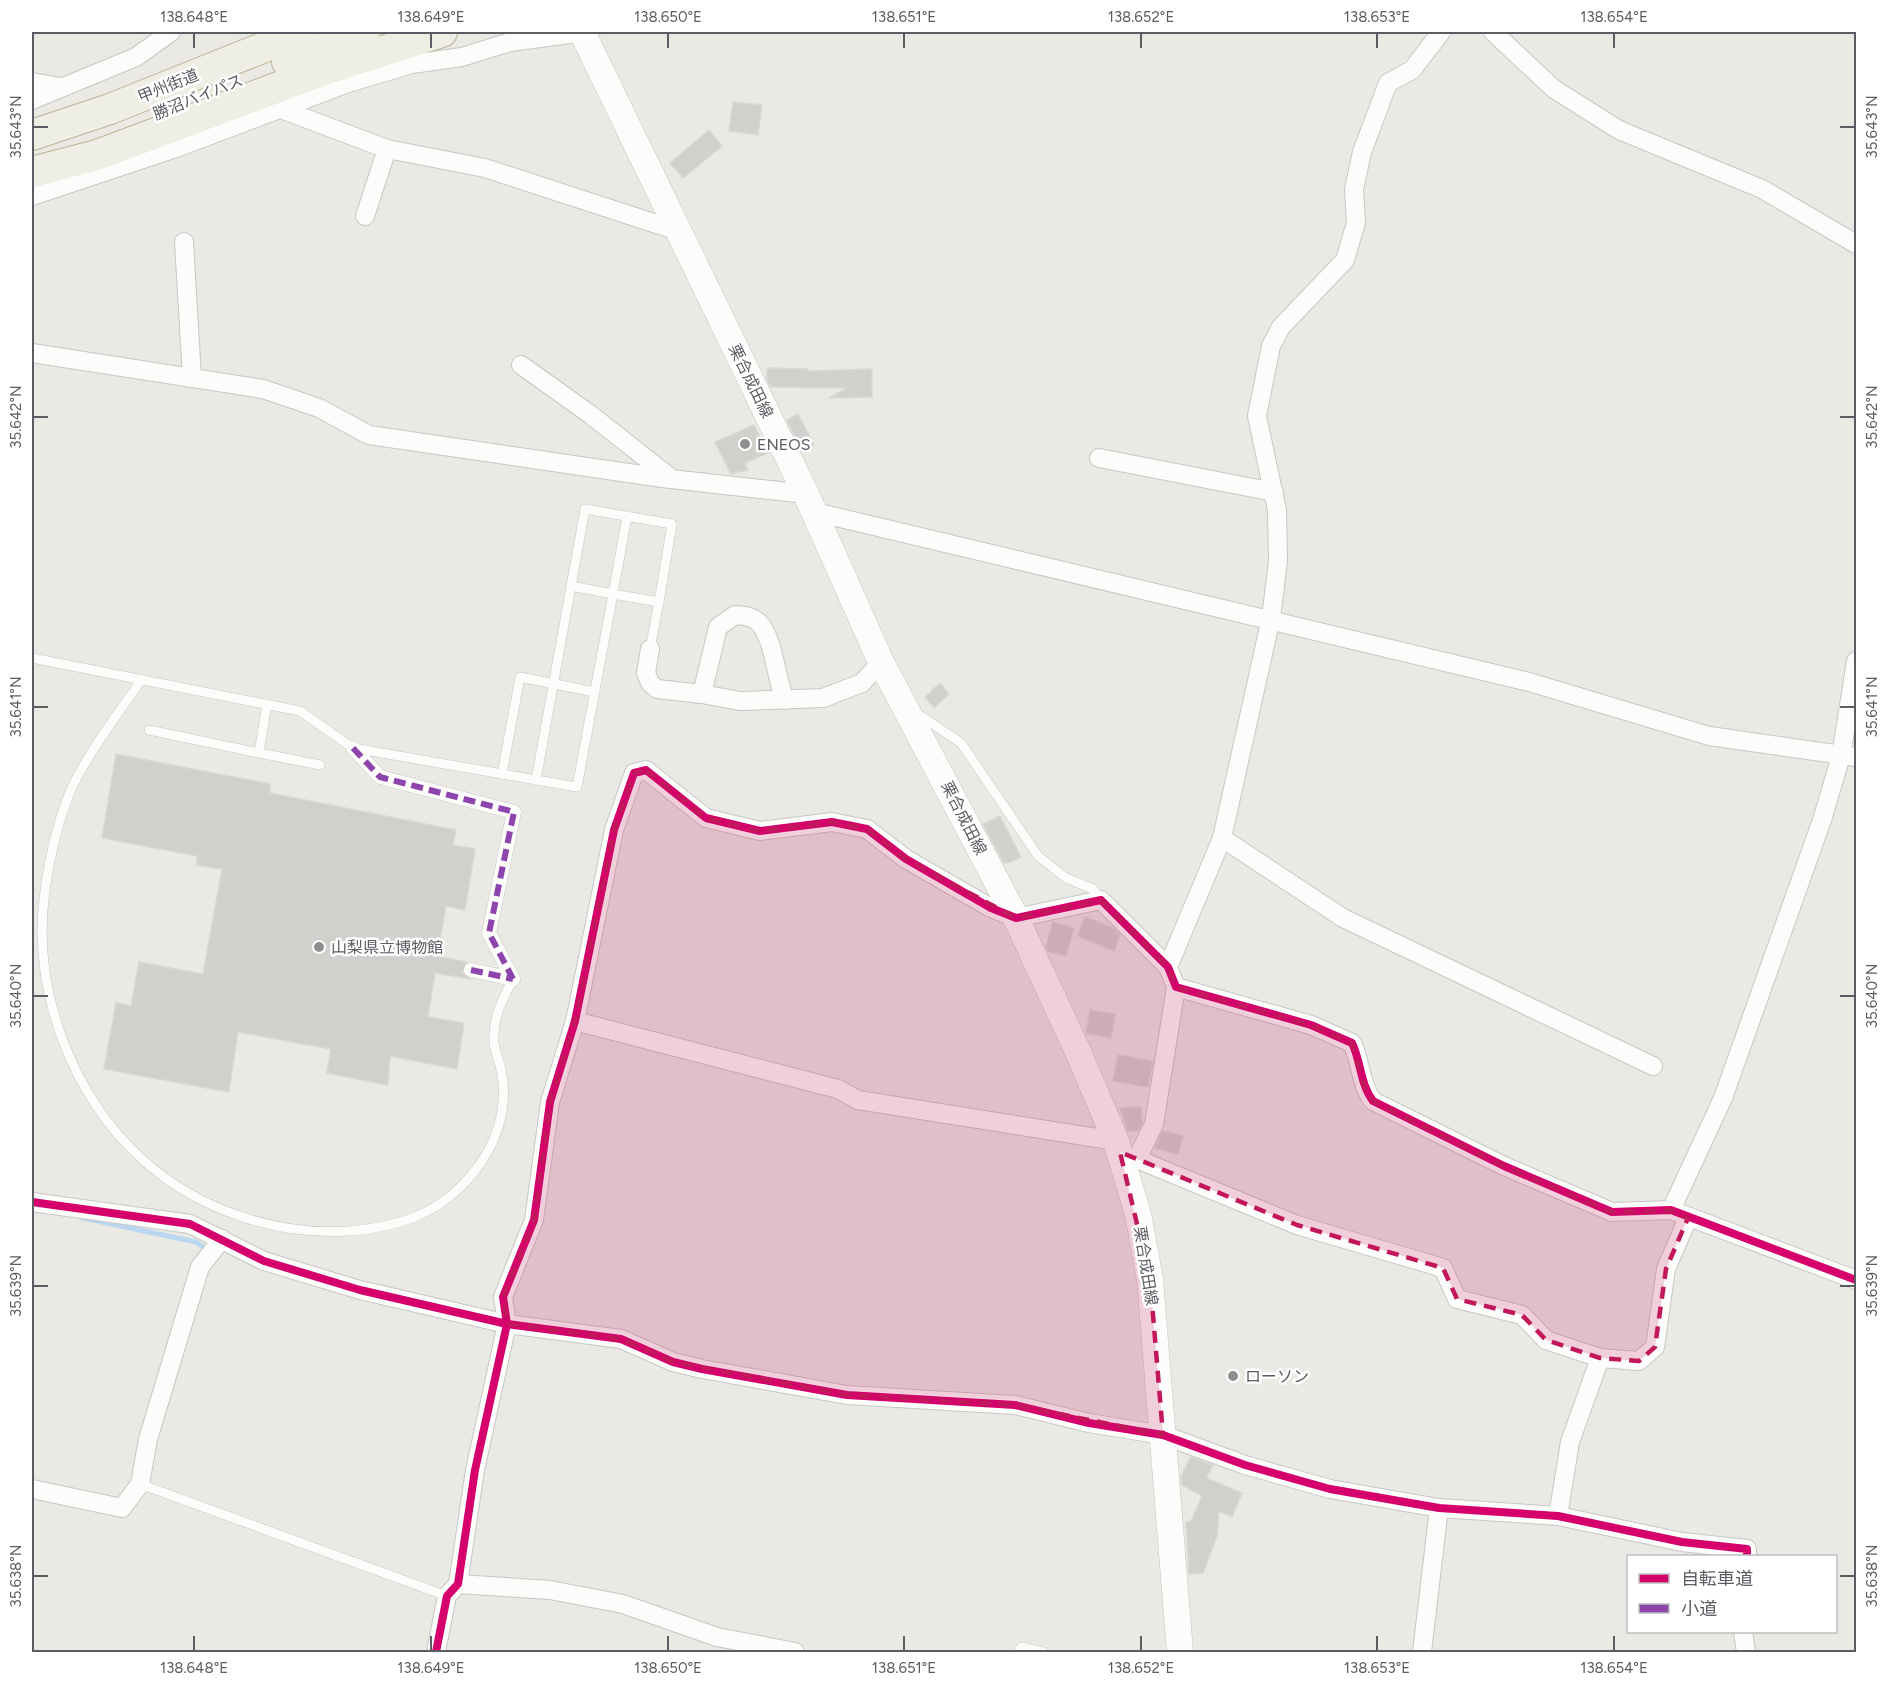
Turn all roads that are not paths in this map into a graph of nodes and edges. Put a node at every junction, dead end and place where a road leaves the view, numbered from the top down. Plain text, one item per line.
1 (171, 32) edge
2 (255, 32) edge
3 (302, 32) edge
4 (365, 32) edge
5 (442, 32) edge
6 (583, 32) edge
7 (1441, 32) edge
8 (1493, 32) edge
9 (32, 82) edge
10 (63, 87) junction
11 (32, 100) edge
12 (281, 109) junction
13 (32, 123) edge
14 (32, 135) edge
15 (387, 149) junction
16 (32, 162) edge
17 (32, 172) edge
18 (32, 196) edge
19 (365, 216) dead end
20 (678, 231) junction
21 (184, 242) dead end
22 (1857, 244) edge
23 (32, 353) edge
24 (521, 365) dead end
25 (192, 378) junction
26 (1099, 458) dead end
27 (672, 480) junction
28 (1274, 492) junction
29 (810, 503) junction
30 (627, 516) junction
31 (571, 586) junction
32 (613, 594) junction
33 (659, 602) junction
34 (1271, 618) junction
35 (650, 650) joint
36 (32, 658) edge
37 (882, 662) junction
38 (1857, 662) edge
39 (142, 679) junction
40 (553, 683) junction
41 (595, 692) junction
42 (702, 694) junction
43 (785, 700) junction
44 (267, 704) junction
45 (907, 706) junction
46 (149, 730) dead end
47 (353, 748) junction
48 (259, 753) junction
49 (1849, 757) edge
50 (320, 765) dead end
51 (502, 774) junction
52 (536, 780) junction
53 (1222, 838) junction
54 (1101, 900) junction
55 (1016, 918) junction
56 (1168, 967) junction
57 (471, 970) dead end
58 (513, 979) junction
59 (1176, 987) junction
60 (575, 1021) junction
61 (1653, 1066) dead end
62 (1124, 1152) junction
63 (32, 1202) edge
64 (1671, 1210) junction
65 (1688, 1218) junction
66 (222, 1239) junction
67 (1857, 1280) edge
68 (507, 1324) junction
69 (1600, 1358) junction
70 (1163, 1435) junction
71 (140, 1484) junction
72 (32, 1489) edge
73 (1439, 1508) junction
74 (1558, 1516) junction
75 (1747, 1555) edge
76 (452, 1590) junction
77 (1743, 1633) edge
78 (436, 1653) edge
79 (795, 1653) edge
80 (1019, 1653) edge
81 (1043, 1653) edge
82 (1180, 1653) edge
83 (1422, 1653) edge
84 (1746, 1653) edge

1 - 10 street
2 - 13 highway
3 - 14 highway, 甲州街道
4 - 16 highway, 勝沼バイパス
5 - 17 highway
6 - 12 street
6 - 20 main road, 栗合成田線
7 - 28 street
8 - 22 street
9 - 10 street
10 - 11 street
12 - 15 street
12 - 18 street
15 - 19 street
15 - 20 street
20 - 29 main road, 栗合成田線
21 - 25 street
23 - 25 street
24 - 27 street
25 - 27 street
26 - 28 street
27 - 29 street
28 - 34 street
29 - 34 street
29 - 37 main road, 栗合成田線
30 - 31 lane
30 - 32 lane
30 - 33 lane
31 - 32 lane
31 - 40 lane
32 - 33 lane
32 - 41 lane
33 - 35 lane
34 - 49 street
34 - 53 street
35 - 42 street
36 - 39 lane
37 - 43 street
37 - 45 main road, 栗合成田線
38 - 49 street
39 - 44 lane
39 - 58 lane
40 - 41 lane
40 - 51 lane
40 - 52 lane
41 - 52 lane
42 - 43 street
42 - 43 street
44 - 47 lane
44 - 48 lane
45 - 54 lane
45 - 55 main road, 栗合成田線
46 - 48 lane
47 - 51 lane
47 - 58 street
48 - 50 lane
49 - 64 street
51 - 52 lane
53 - 56 street
53 - 61 street
54 - 55 street
54 - 56 street
55 - 60 street
55 - 62 main road, 栗合成田線
56 - 59 street
57 - 58 street
59 - 62 street
59 - 64 street
60 - 62 street
60 - 68 street
62 - 69 street
62 - 70 main road, 栗合成田線
63 - 66 street
64 - 65 street
65 - 67 street
65 - 69 street
66 - 68 street
66 - 71 street
68 - 70 street
68 - 76 street
69 - 74 street
70 - 73 street
70 - 82 main road, 栗合成田線
71 - 72 street
71 - 76 lane
73 - 74 street
73 - 83 street
74 - 75 street
76 - 78 street
76 - 79 street
77 - 84 street
80 - 81 lane

